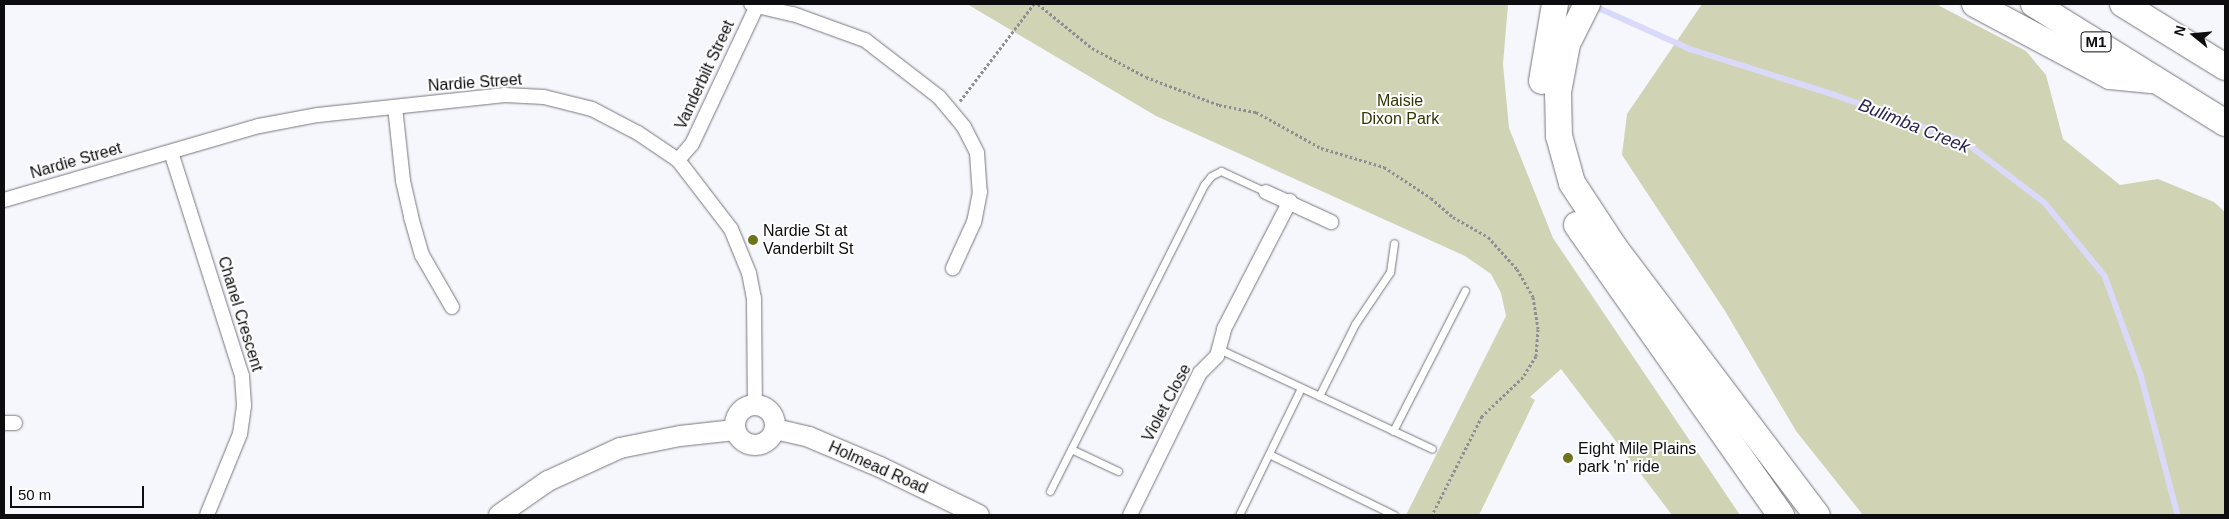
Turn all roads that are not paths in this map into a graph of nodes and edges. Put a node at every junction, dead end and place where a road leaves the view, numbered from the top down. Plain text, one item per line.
1 (1975, 4) edge
2 (2034, 4) edge
3 (2123, 4) edge
4 (754, 5) edge
5 (1567, 13) edge
6 (2225, 67) edge
7 (2158, 81) junction
8 (395, 106) junction
9 (2225, 123) edge
10 (171, 152) junction
11 (678, 160) junction
12 (1266, 192) joint
13 (4, 200) edge
14 (1290, 201) junction
15 (1330, 222) dead end
16 (1394, 243) dead end
17 (953, 268) dead end
18 (1465, 290) dead end
19 (452, 307) dead end
20 (1219, 349) junction
21 (1301, 388) junction
22 (1319, 396) junction
23 (755, 405) junction
24 (775, 428) junction
25 (735, 430) junction
26 (1393, 431) junction
27 (1071, 449) junction
28 (1432, 449) dead end
29 (1269, 454) junction
30 (1118, 471) dead end
31 (1050, 491) dead end
32 (208, 515) edge
33 (499, 515) edge
34 (979, 515) edge
35 (1130, 515) edge
36 (1239, 515) edge
37 (1394, 515) edge
38 (1780, 515) edge
39 (1818, 515) edge

1 - 7 highway
2 - 7 highway, M1
3 - 6 highway
4 - 11 street, Vanderbilt Street
4 - 17 street
5 - 38 highway
5 - 39 highway
7 - 9 highway, M1
8 - 10 street, Nardie Street
8 - 11 street, Nardie Street
8 - 19 street
10 - 13 street, Nardie Street
10 - 32 street, Chanel Crescent
11 - 23 street, Nardie Street
12 - 14 street
12 - 27 lane
14 - 15 street
14 - 20 street, Violet Close
16 - 22 lane
18 - 26 lane
20 - 21 lane
20 - 35 street, Violet Close
21 - 22 lane
21 - 29 lane
22 - 26 lane
23 - 24 street
23 - 25 street
24 - 25 street
24 - 34 street, Holmead Road
25 - 33 street
26 - 28 lane
27 - 30 lane
27 - 31 lane
29 - 36 lane
29 - 37 lane

